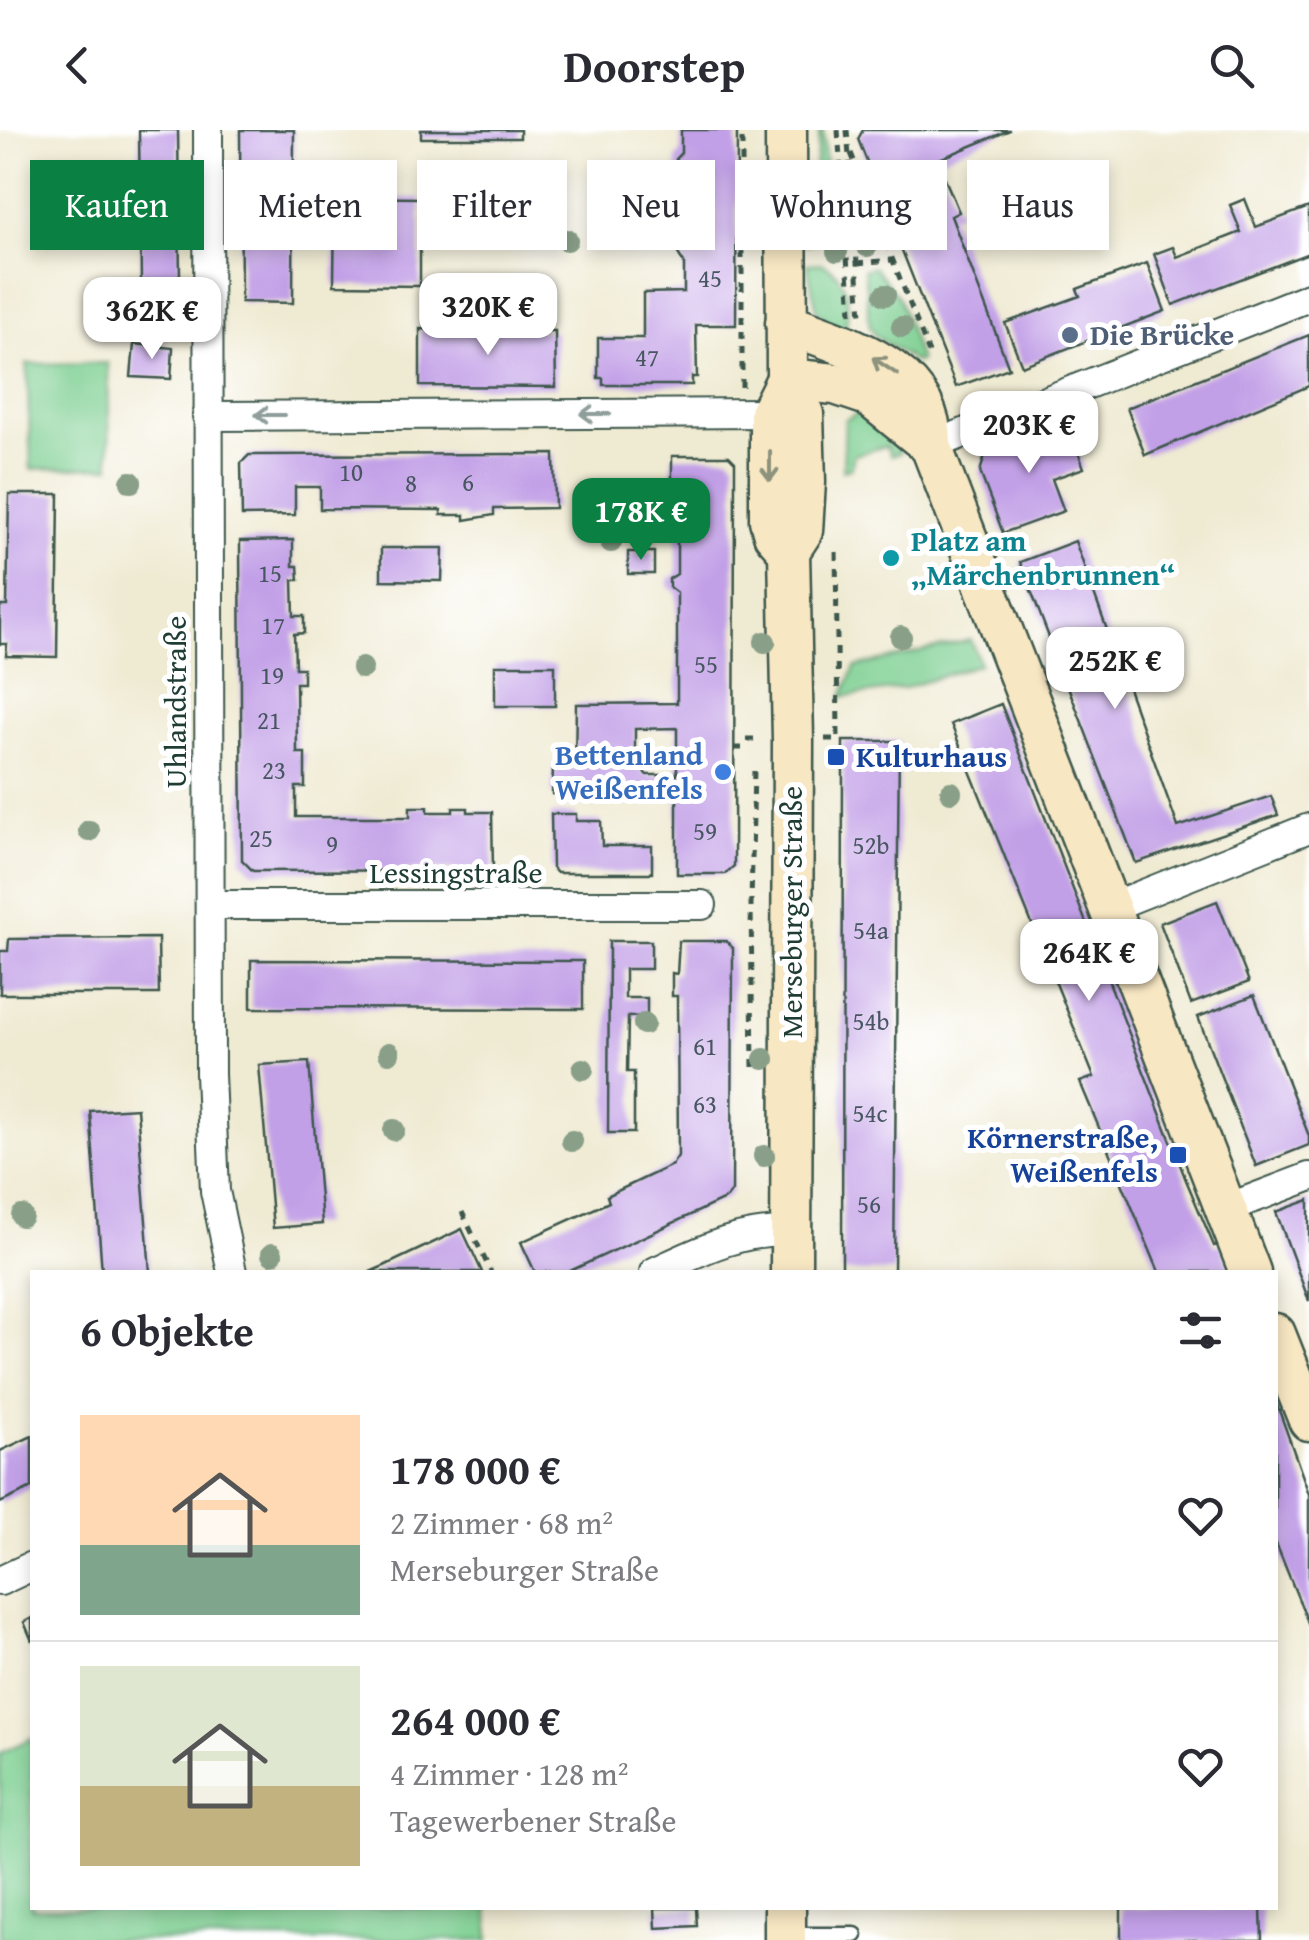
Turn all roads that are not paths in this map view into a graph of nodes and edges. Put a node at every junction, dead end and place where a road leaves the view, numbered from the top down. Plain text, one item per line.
1 (208, 130) edge
2 (786, 130) edge
3 (1309, 297) edge
4 (786, 322) junction
5 (766, 402) junction
6 (207, 416) junction
7 (931, 446) junction
8 (1309, 828) edge
9 (210, 905) junction
10 (702, 905) road end
11 (1110, 907) junction
12 (1309, 1176) edge
13 (1226, 1209) junction
14 (791, 1232) junction
15 (232, 1270) edge
16 (659, 1270) edge
17 (790, 1270) edge
18 (1249, 1270) edge
19 (1278, 1342) edge
20 (1309, 1420) edge
21 (30, 1567) edge
22 (0, 1582) edge
23 (785, 1927) edge
24 (855, 1935) dead end

1 - 6 street, Uhlandstraße
2 - 4 street, Merseburger Straße
3 - 7 street
4 - 5 street, Merseburger Straße
7 -> 4 street
5 -> 6 street
5 - 7 street
5 - 14 street, Merseburger Straße
6 - 9 street, Uhlandstraße
7 - 11 street
8 - 11 street
9 - 10 street, Lessingstraße
9 - 15 street, Uhlandstraße
11 - 13 street
12 - 13 street
13 - 18 street
14 - 16 street
14 - 17 street, Merseburger Straße
19 - 20 street
21 - 22 street
23 - 24 lane

